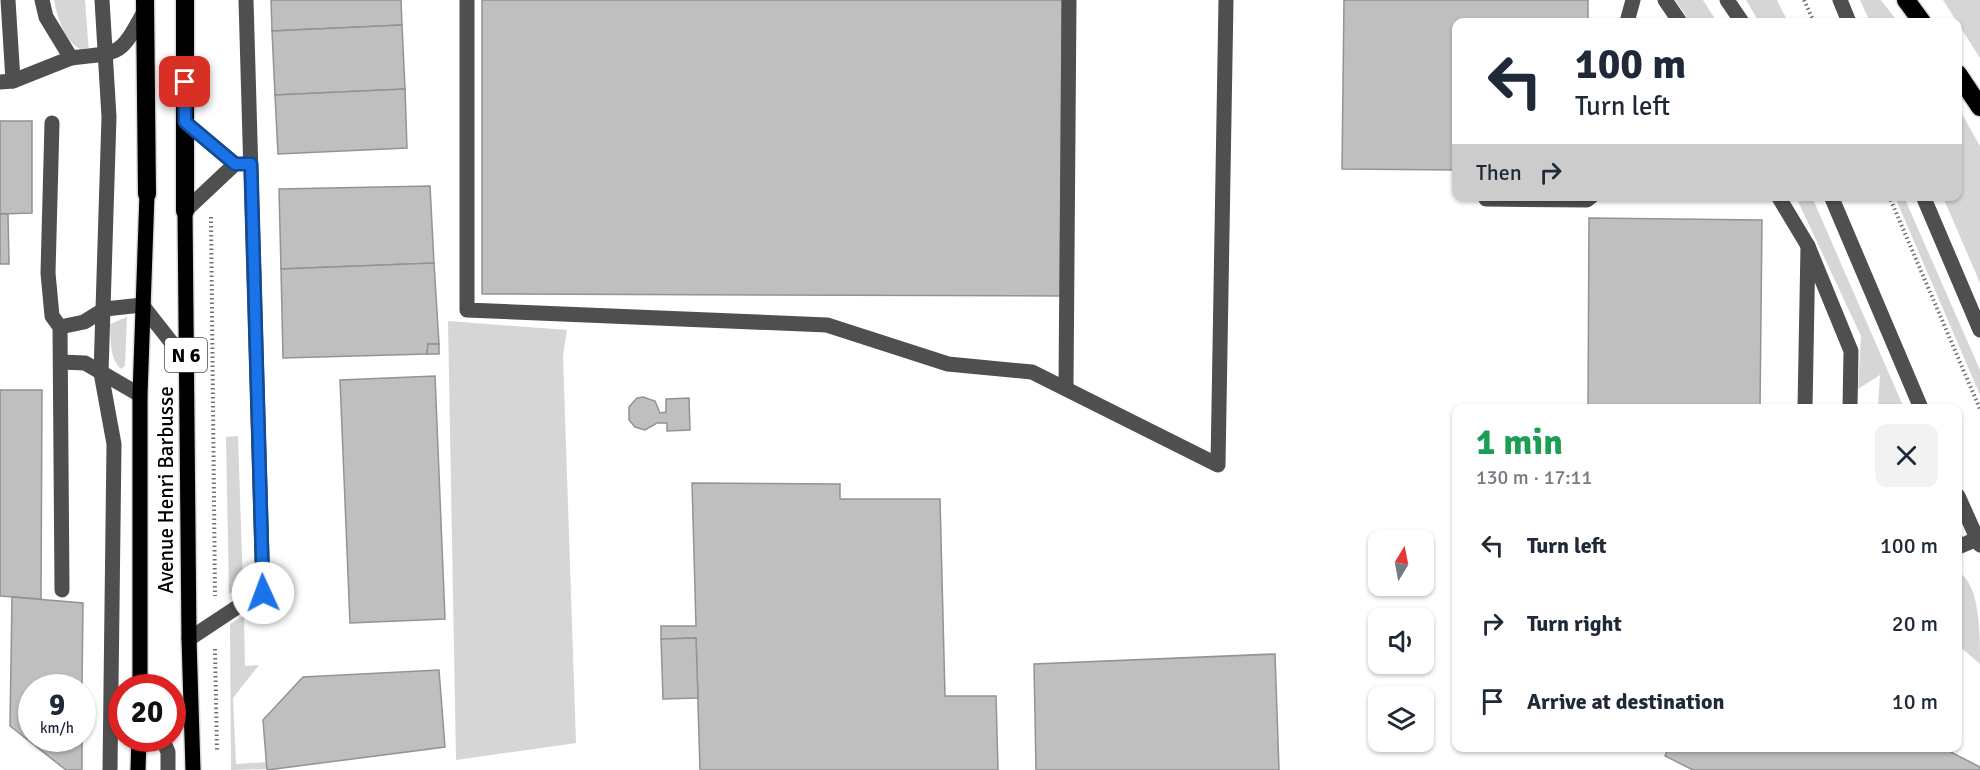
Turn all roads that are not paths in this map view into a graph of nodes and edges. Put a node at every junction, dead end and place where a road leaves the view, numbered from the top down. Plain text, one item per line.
1 (8, 0) edge
2 (42, 0) edge
3 (102, 0) edge
4 (185, 0) edge
5 (246, 0) edge
6 (467, 0) edge
7 (1069, 0) edge
8 (1226, 0) edge
9 (1633, 0) edge
10 (1665, 0) edge
11 (1727, 0) edge
12 (1840, 0) edge
13 (1906, 0) edge
14 (146, 5) edge
15 (1628, 18) edge
16 (1677, 18) edge
17 (1739, 18) edge
18 (1847, 18) edge
19 (1919, 18) edge
20 (107, 54) junction
21 (72, 58) junction
22 (1962, 80) edge
23 (6, 81) edge
24 (1980, 107) edge
25 (185, 122) junction
26 (52, 123) dead end
27 (235, 164) junction
28 (251, 164) junction
29 (147, 194) joint
30 (1781, 201) edge
31 (1833, 201) edge
32 (1925, 201) edge
33 (185, 211) junction
34 (1808, 246) junction
35 (142, 305) junction
36 (105, 309) junction
37 (60, 327) junction
38 (1980, 330) edge
39 (186, 361) junction
40 (61, 362) junction
41 (101, 373) junction
42 (1066, 387) junction
43 (140, 396) junction
44 (1805, 404) edge
45 (1850, 404) edge
46 (1919, 404) edge
47 (1962, 505) edge
48 (1978, 542) edge
49 (1962, 546) edge
50 (62, 590) dead end
51 (189, 639) junction
52 (140, 674) edge
53 (139, 752) edge
54 (168, 752) edge
55 (110, 770) edge
56 (138, 770) edge
57 (168, 770) edge
58 (193, 770) edge

1 - 23 street
2 - 21 street
3 - 20 street
4 - 25 highway, N 6
5 - 28 street
6 - 42 street
7 - 42 street
8 - 42 street
9 - 15 street
10 - 16 street
11 - 17 street
12 - 18 street
13 - 19 highway
14 - 20 street
14 - 29 highway, N 6
20 - 21 street
20 - 36 street
21 - 23 street
22 - 24 highway
25 - 27 street
25 - 33 highway, N 6
26 - 37 street
27 - 28 street
27 - 33 street
28 - 51 street
29 - 35 main road, Avenue Henri Barbusse / N 6
30 - 34 street
31 - 46 street
32 - 38 street
33 - 39 main road, Avenue Henri Barbusse / N 6
34 - 44 street
34 - 45 street
35 - 36 street
35 - 39 street
35 - 43 main road, Avenue Henri Barbusse / N 6
36 - 37 street
36 - 41 street
37 - 40 street
39 - 51 main road, Avenue Henri Barbusse / N 6
40 - 41 street
40 - 50 street
41 - 43 street
41 - 55 street
43 - 52 main road, Avenue Henri Barbusse / N 6
47 - 48 street
48 - 49 street
51 - 58 main road, Avenue Henri Barbusse / N 6
53 - 56 main road
54 - 57 street

